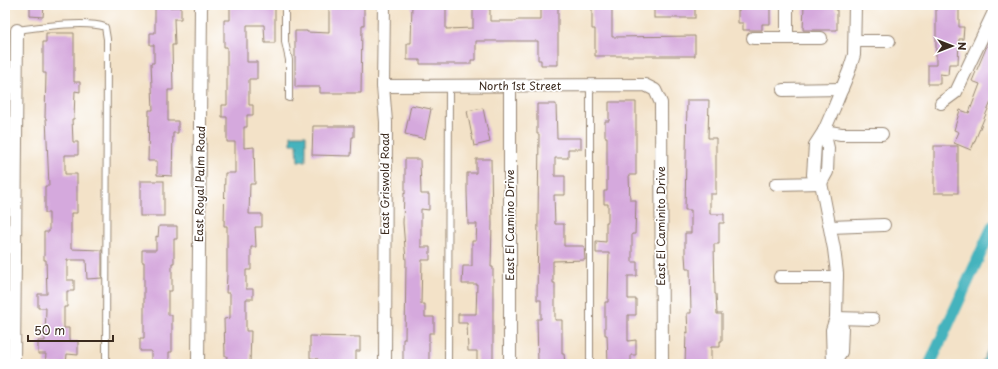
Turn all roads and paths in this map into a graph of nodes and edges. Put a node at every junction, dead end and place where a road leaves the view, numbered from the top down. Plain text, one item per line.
1 (201, 5) edge
2 (285, 5) edge
3 (384, 5) edge
4 (787, 5) edge
5 (855, 5) edge
6 (993, 14) edge
7 (17, 30) joint
8 (753, 38) dead end
9 (787, 38) junction
10 (821, 38) dead end
11 (855, 41) junction
12 (889, 41) dead end
13 (590, 85) junction
14 (383, 86) junction
15 (449, 86) junction
16 (510, 86) junction
17 (842, 89) junction
18 (655, 90) joint
19 (783, 90) dead end
20 (289, 98) dead end
21 (941, 103) dead end
22 (10, 124) edge
23 (824, 131) junction
24 (882, 134) dead end
25 (821, 183) junction
26 (776, 184) dead end
27 (884, 225) dead end
28 (830, 226) junction
29 (780, 277) dead end
30 (837, 277) junction
31 (836, 318) junction
32 (873, 319) dead end
33 (14, 364) edge
34 (106, 364) edge
35 (198, 364) edge
36 (385, 364) edge
37 (448, 364) edge
38 (510, 364) edge
39 (590, 364) edge
40 (662, 364) edge
41 (833, 364) edge

1 - 35 street, East Royal Palm Road
2 - 20 lane
3 - 14 street, East Griswold Road
4 - 9 street
5 - 11 street
6 - 21 street
7 - 22 street
7 - 34 lane
8 - 9 street
9 - 10 street
11 - 12 street
11 - 17 street
13 - 16 street, North 1st Street
13 - 18 street, North 1st Street
13 - 39 lane
14 - 15 street, North 1st Street
14 - 36 street, East Griswold Road
15 - 16 street, North 1st Street
15 - 37 lane
16 - 38 street, East El Camino Drive
17 - 19 street
17 - 23 street
18 - 40 street, East El Caminito Drive
22 - 33 street
23 - 24 street
23 - 25 street
25 - 26 street
25 - 28 street
27 - 28 street
28 - 30 street
29 - 30 street
30 - 31 street
31 - 32 street
31 - 41 street

